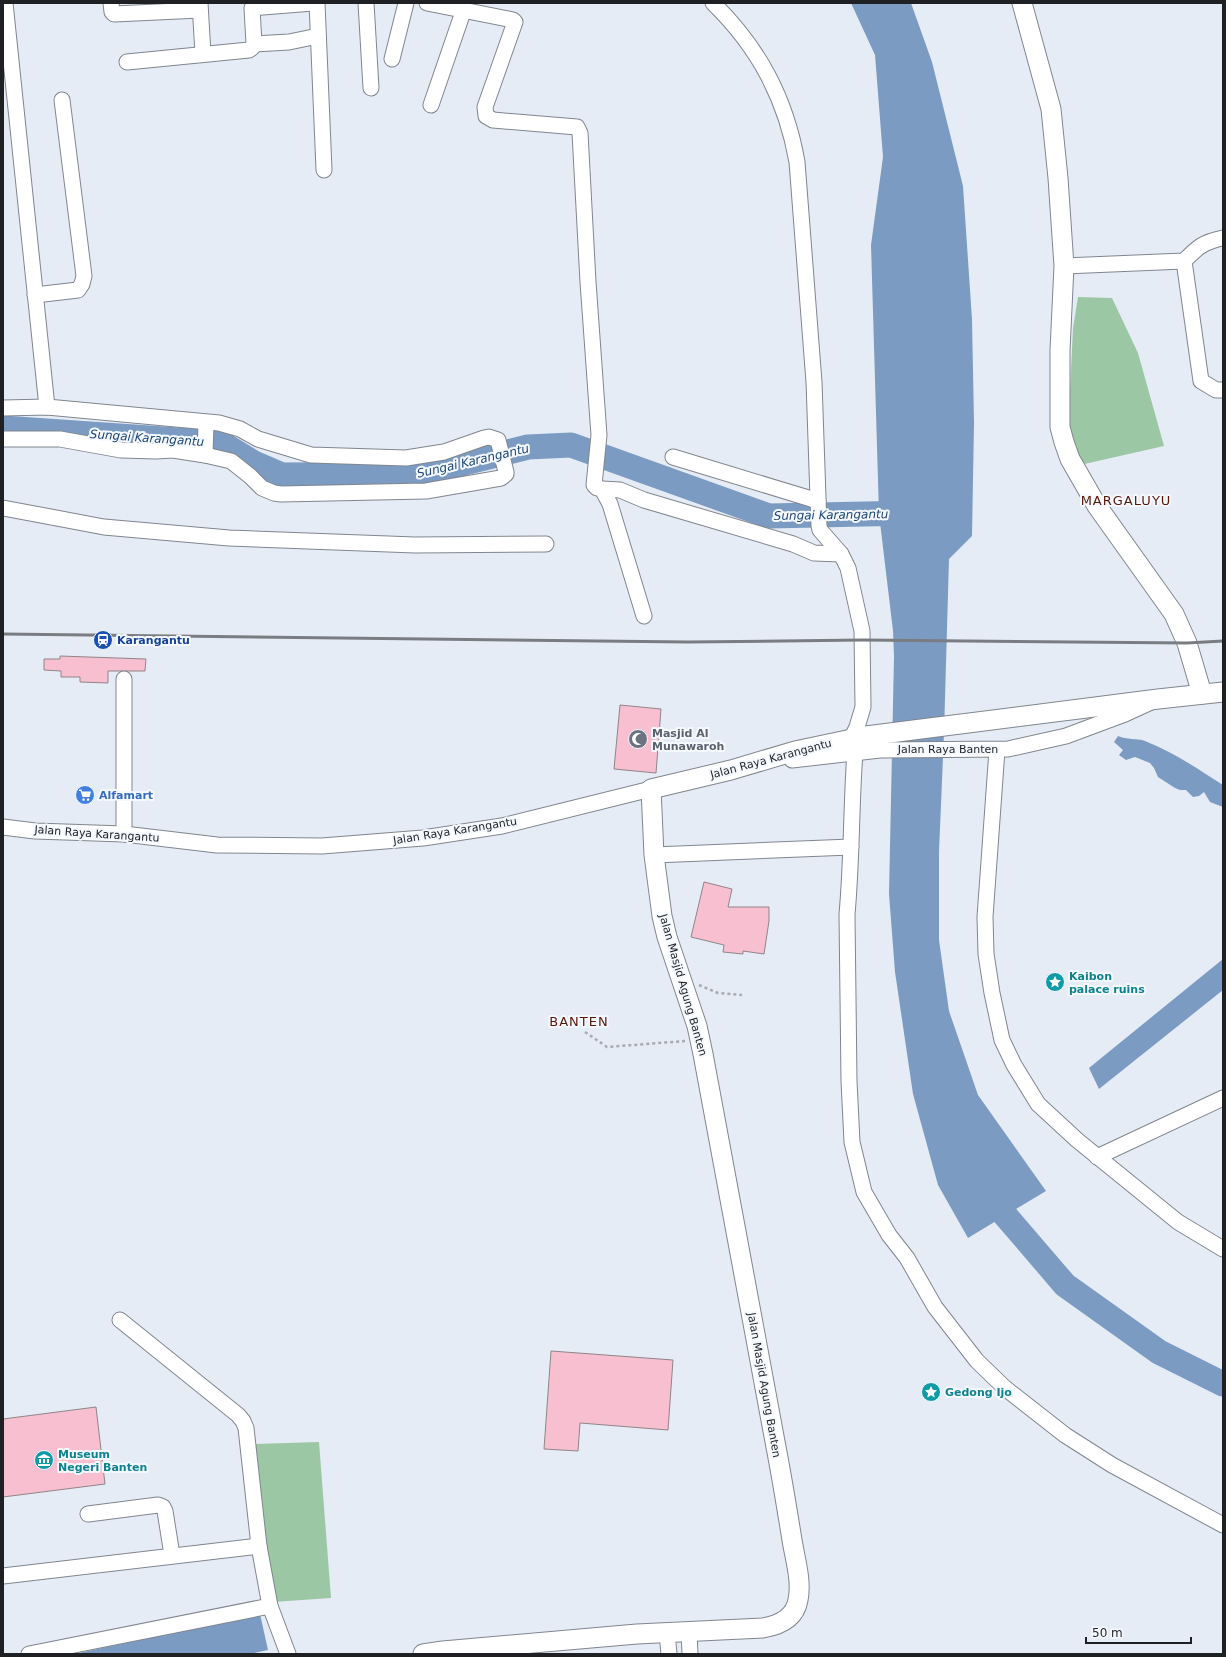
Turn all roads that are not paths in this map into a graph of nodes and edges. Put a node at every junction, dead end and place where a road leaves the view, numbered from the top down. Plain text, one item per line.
1 (5, 3) edge
2 (111, 3) edge
3 (303, 3) edge
4 (317, 3) edge
5 (366, 3) edge
6 (406, 3) edge
7 (428, 3) edge
8 (713, 3) edge
9 (1022, 3) edge
10 (254, 5) edge
11 (200, 6) edge
12 (464, 9) junction
13 (318, 36) junction
14 (254, 44) junction
15 (203, 54) junction
16 (392, 59) dead end
17 (127, 62) dead end
18 (371, 88) dead end
19 (62, 100) dead end
20 (431, 105) dead end
21 (324, 170) dead end
22 (1223, 238) edge
23 (1184, 261) junction
24 (1064, 266) junction
25 (35, 295) junction
26 (1223, 390) edge
27 (3, 408) edge
28 (48, 408) junction
29 (206, 426) junction
30 (3, 438) edge
31 (206, 452) junction
32 (674, 457) dead end
33 (602, 489) junction
34 (818, 503) junction
35 (3, 508) edge
36 (546, 544) dead end
37 (841, 554) junction
38 (644, 616) dead end
39 (124, 679) dead end
40 (1223, 692) edge
41 (1202, 694) junction
42 (1158, 699) junction
43 (969, 723) joint
44 (881, 742) junction
45 (853, 746) junction
46 (997, 750) junction
47 (651, 789) junction
48 (3, 827) edge
49 (124, 834) junction
50 (851, 847) junction
51 (654, 855) junction
52 (1223, 1098) edge
53 (1097, 1157) junction
54 (1223, 1250) edge
55 (120, 1320) dead end
56 (88, 1514) dead end
57 (1223, 1525) edge
58 (259, 1546) junction
59 (172, 1555) junction
60 (3, 1576) edge
61 (270, 1606) junction
62 (689, 1632) junction
63 (667, 1633) junction
64 (29, 1654) edge
65 (288, 1654) edge
66 (423, 1654) edge
67 (669, 1654) edge
68 (690, 1654) edge

1 - 25 street
2 - 11 street
3 - 10 street
4 - 13 street
5 - 18 street
6 - 16 street
7 - 12 street
8 - 34 street
9 - 24 main road
10 - 14 street
11 - 15 street
12 - 20 street
12 - 33 street
13 - 14 street
13 - 21 street
14 - 15 street
15 - 17 street
19 - 25 street
22 - 23 street
23 - 24 street
23 - 26 street
24 - 41 main road
25 - 28 street
27 - 28 street
28 - 29 street
29 - 31 street
29 - 31 street
30 - 31 street
32 - 34 street
33 - 37 street
33 - 38 street
34 - 37 street
35 - 36 street
37 - 45 street
39 - 49 street
40 - 41 main road, Jalan Raya Banten
41 - 42 main road, Jalan Raya Banten
42 - 43 main road, Jalan Raya Banten
42 - 46 street, Jalan Raya Banten
43 - 44 main road, Jalan Raya Karangantu
44 - 45 main road, Jalan Raya Karangantu
44 - 46 street, Jalan Raya Banten
45 - 47 main road, Jalan Raya Karangantu
45 - 50 street
46 - 53 street
47 - 49 street, Jalan Raya Karangantu
47 - 51 main road, Jalan Masjid Agung Banten
48 - 49 street, Jalan Raya Karangantu
50 - 51 street
50 - 57 street
51 - 62 main road, Jalan Masjid Agung Banten
52 - 53 street
53 - 54 street
55 - 58 street
56 - 59 street
58 - 59 street
58 - 61 street
59 - 60 street
61 - 64 street
61 - 65 street
62 - 63 main road, Jalan Masjid Agung Banten
62 - 68 street
63 - 66 main road, Jalan Masjid Agung Banten
63 - 67 street

